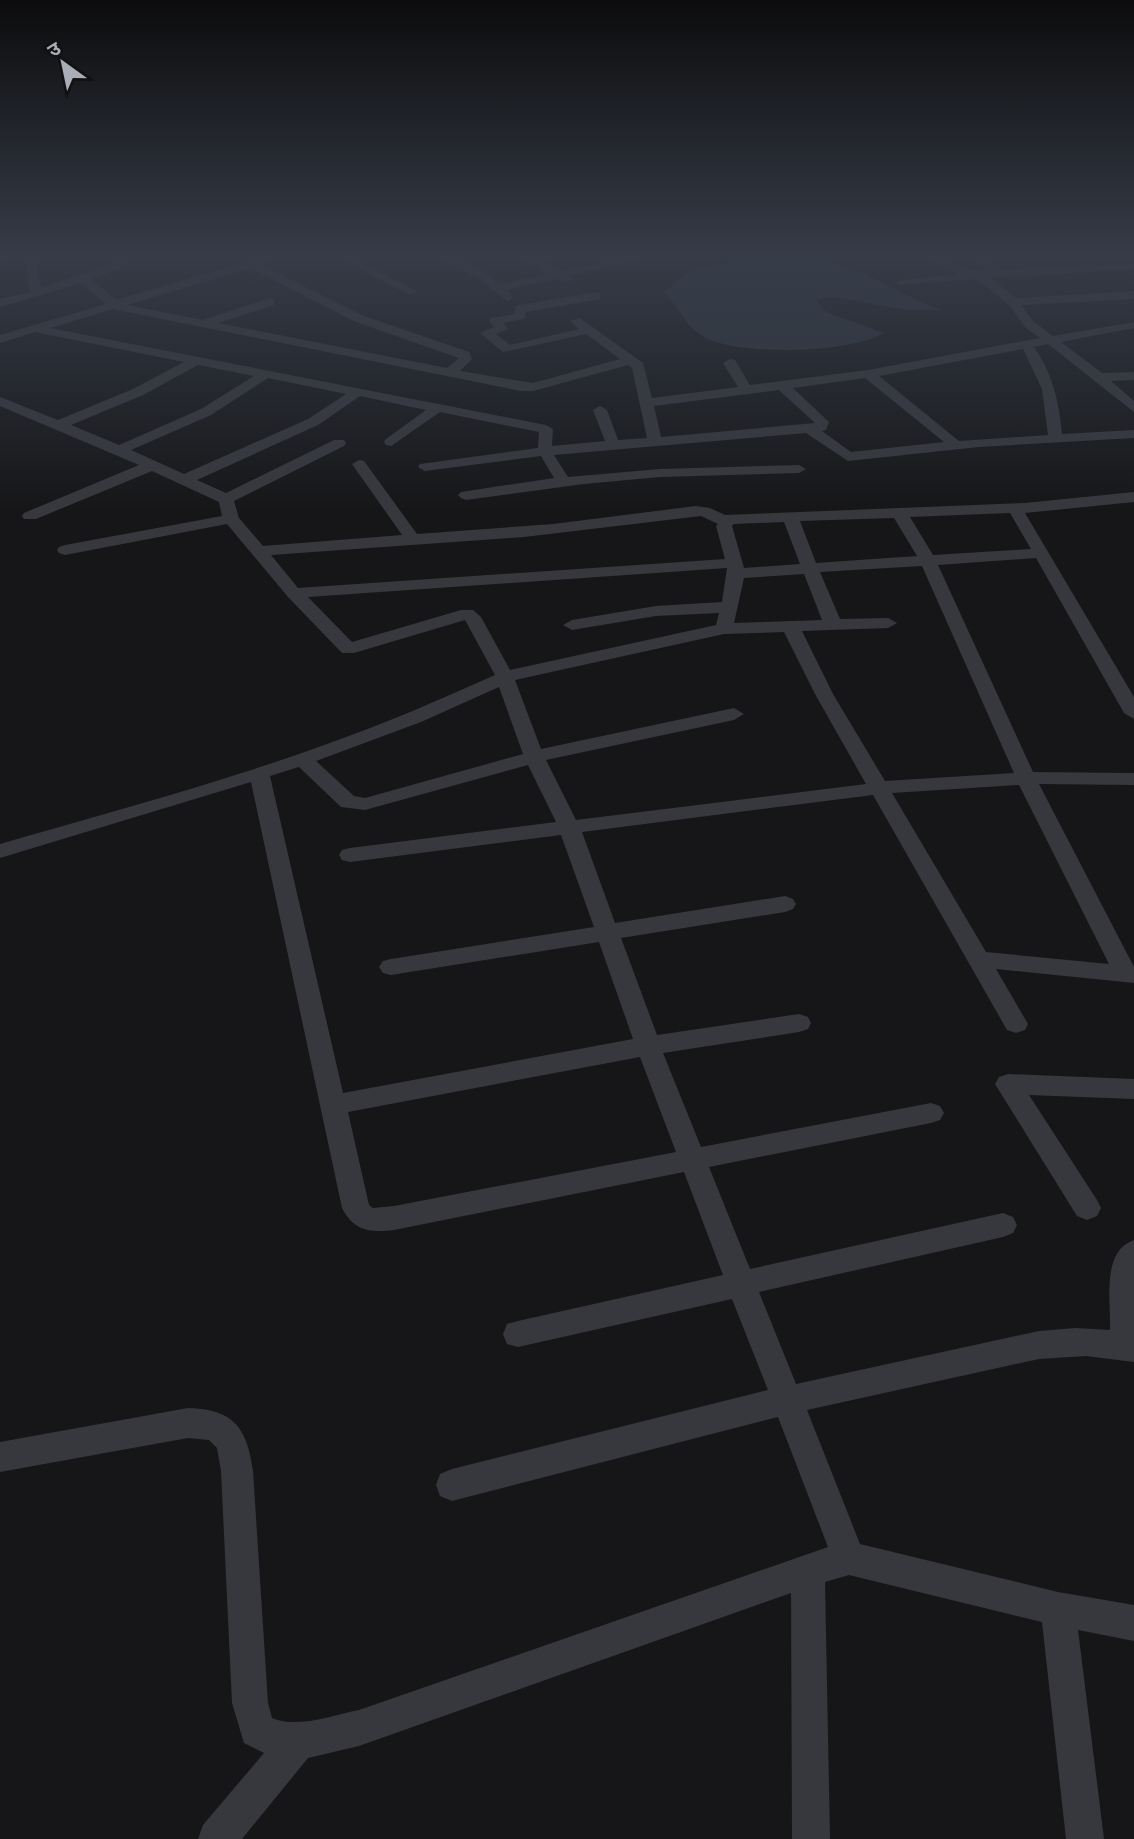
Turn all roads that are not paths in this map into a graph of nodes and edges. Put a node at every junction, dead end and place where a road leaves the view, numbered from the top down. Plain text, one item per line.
1 (92, 340) edge
2 (289, 340) edge
3 (420, 340) edge
4 (495, 340) edge
5 (547, 340) edge
6 (602, 340) edge
7 (1052, 340) joint
8 (1026, 344) junction
9 (195, 360) junction
10 (630, 360) junction
11 (730, 363) dead end
12 (451, 372) junction
13 (266, 374) junction
14 (868, 374) junction
15 (1134, 376) edge
16 (1099, 377) junction
17 (783, 386) junction
18 (747, 391) junction
19 (357, 392) junction
20 (0, 401) edge
21 (645, 403) junction
22 (438, 408) junction
23 (1134, 408) edge
24 (600, 410) dead end
25 (26, 412) junction
26 (9, 419) dead end
27 (58, 425) junction
28 (811, 430) junction
29 (1134, 434) edge
30 (1055, 439) junction
31 (655, 441) junction
32 (391, 442) dead end
33 (340, 443) dead end
34 (613, 445) junction
35 (957, 446) junction
36 (119, 450) junction
37 (545, 451) junction
38 (359, 464) dead end
39 (152, 466) junction
40 (425, 467) dead end
41 (799, 469) dead end
42 (184, 480) junction
43 (564, 482) junction
44 (466, 495) dead end
45 (1134, 498) edge
46 (226, 499) junction
47 (1015, 508) junction
48 (899, 512) junction
49 (30, 516) dead end
50 (790, 517) junction
51 (231, 519) junction
52 (727, 522) junction
53 (411, 537) junction
54 (65, 550) dead end
55 (258, 552) junction
56 (1041, 553) junction
57 (928, 561) junction
58 (735, 568) junction
59 (809, 569) junction
60 (293, 593) junction
61 (729, 607) junction
62 (888, 623) dead end
63 (572, 625) dead end
64 (833, 625) junction
65 (790, 626) junction
66 (724, 629) junction
67 (505, 677) junction
68 (1134, 713) edge
69 (734, 714) dead end
70 (534, 757) junction
71 (302, 759) junction
72 (259, 773) junction
73 (1026, 778) junction
74 (1134, 779) edge
75 (881, 788) junction
76 (569, 827) junction
77 (0, 851) edge
78 (350, 855) dead end
79 (785, 904) dead end
80 (607, 932) junction
81 (978, 959) junction
82 (391, 967) dead end
83 (1130, 975) edge
84 (799, 1023) dead end
85 (1016, 1024) dead end
86 (648, 1046) junction
87 (1134, 1089) edge
88 (332, 1105) junction
89 (931, 1113) dead end
90 (694, 1160) junction
91 (1087, 1208) dead end
92 (1003, 1225) dead end
93 (1134, 1252) edge
94 (742, 1283) junction
95 (518, 1334) dead end
96 (1129, 1347) edge
97 (787, 1400) junction
98 (0, 1457) edge
99 (452, 1485) dead end
100 (849, 1558) junction
101 (808, 1570) junction
102 (1058, 1609) junction
103 (1134, 1623) edge
104 (299, 1740) junction
105 (217, 1839) edge
106 (811, 1839) edge
107 (1085, 1839) edge

1 - 9 street
2 - 12 street
3 - 12 street
4 - 5 street
6 - 10 street
7 - 8 street
7 - 16 street
8 - 14 street
8 - 30 street
9 - 13 street
9 - 27 street
10 - 12 street
10 - 21 street
11 - 18 street
13 - 19 street
13 - 36 street
14 - 17 street
14 - 35 street
15 - 16 street
16 - 23 street
17 - 18 street
17 - 28 street
18 - 21 street
19 - 22 street
19 - 42 street
20 - 25 street
21 - 31 street
22 - 32 street
22 - 37 street
24 - 34 street
25 - 26 street
25 - 27 street
27 - 36 street
28 - 31 street
28 - 35 street
29 - 30 street
30 - 35 street
31 - 34 street
33 - 46 street
34 - 37 street
36 - 39 street
37 - 40 street
37 - 43 street
38 - 53 street
39 - 42 street
39 - 49 street
41 - 43 street
42 - 46 street
43 - 44 street
45 - 47 street
46 - 51 street
47 - 48 street
47 - 56 street
48 - 50 street
48 - 57 street
50 - 52 street
50 - 59 street
51 - 54 street
51 - 55 street
52 - 53 street
52 - 58 street
53 - 55 street
55 - 60 street
56 - 57 street
56 - 68 street
57 - 59 street
57 - 73 street
58 - 59 street
58 - 60 street
58 - 61 street
59 - 64 street
60 - 67 street
61 - 63 street
61 - 66 street
62 - 64 street
64 - 65 street
65 - 66 street
65 - 75 street
66 - 67 street
67 - 70 street
67 - 71 street
69 - 70 street
70 - 71 street
70 - 76 street
71 - 72 street
72 - 77 street
72 - 88 street
73 - 74 street
73 - 75 street
73 - 83 street
75 - 76 street
75 - 81 street
76 - 78 street
76 - 80 street
79 - 80 street
80 - 82 street
80 - 86 street
81 - 83 street
81 - 85 street
84 - 86 street
86 - 88 street
86 - 90 street
87 - 91 street
88 - 90 street
89 - 90 street
90 - 94 street
92 - 94 street
93 - 96 street
94 - 95 street
94 - 97 street
96 - 97 street
97 - 99 street
97 - 100 street
98 - 104 street
100 - 101 street
100 - 102 street
101 - 104 street
101 - 106 street
102 - 103 street
102 - 107 street
104 - 105 street

